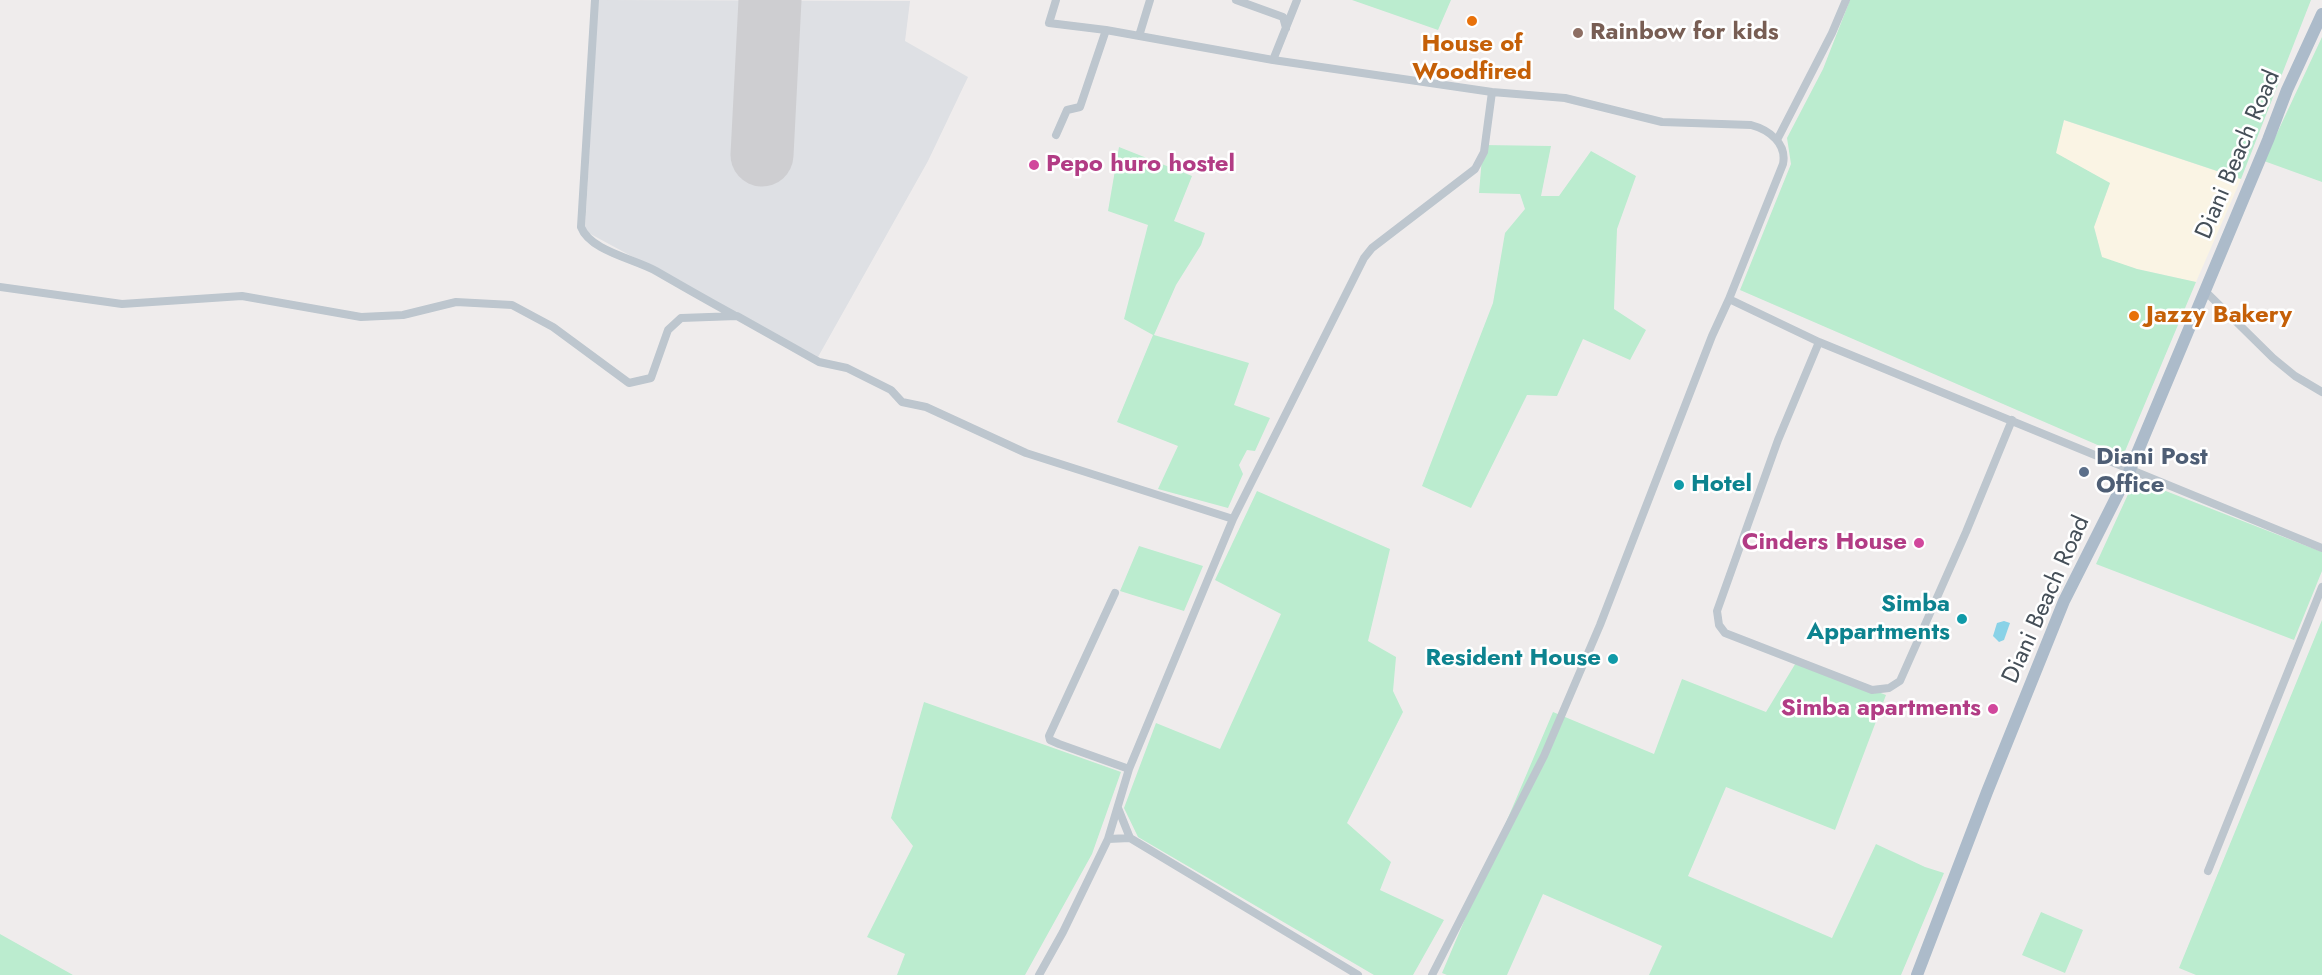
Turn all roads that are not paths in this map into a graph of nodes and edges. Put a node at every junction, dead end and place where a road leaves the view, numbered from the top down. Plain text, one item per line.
1 (596, 0) edge
2 (1056, 0) edge
3 (1150, 0) edge
4 (1236, 0) edge
5 (1297, 0) edge
6 (1846, 0) edge
7 (2322, 14) edge
8 (1286, 29) junction
9 (1106, 30) junction
10 (1138, 36) junction
11 (1273, 60) junction
12 (1492, 92) junction
13 (1056, 135) dead end
14 (1777, 140) junction
15 (0, 287) edge
16 (2205, 291) junction
17 (1729, 299) junction
18 (737, 316) junction
19 (1819, 342) junction
20 (2322, 392) edge
21 (2012, 420) junction
22 (2130, 470) junction
23 (1233, 519) junction
24 (2322, 548) edge
25 (2322, 587) edge
26 (1115, 593) dead end
27 (1129, 769) junction
28 (1118, 808) junction
29 (1130, 838) junction
30 (1108, 839) junction
31 (2208, 871) dead end
32 (1038, 975) edge
33 (1358, 975) edge
34 (1432, 975) edge
35 (1917, 975) edge

1 - 18 street
2 - 9 street
3 - 10 street
4 - 8 street
5 - 8 street
6 - 14 street
7 - 16 main road, Diani Beach Road
8 - 11 street
9 - 10 street
9 - 13 street
10 - 11 street
11 - 12 street
12 - 14 street
12 - 23 street
14 - 17 street
15 - 18 street
16 - 20 street
16 - 22 main road, Diani Beach Road
17 - 19 street
17 - 34 street
18 - 23 street
19 - 21 street
19 - 21 street
21 - 22 street
22 - 24 street
22 - 35 main road, Diani Beach Road
23 - 27 street
25 - 31 street
26 - 27 street
27 - 28 street
28 - 29 street
28 - 30 street
29 - 30 street
29 - 33 street
30 - 32 street

